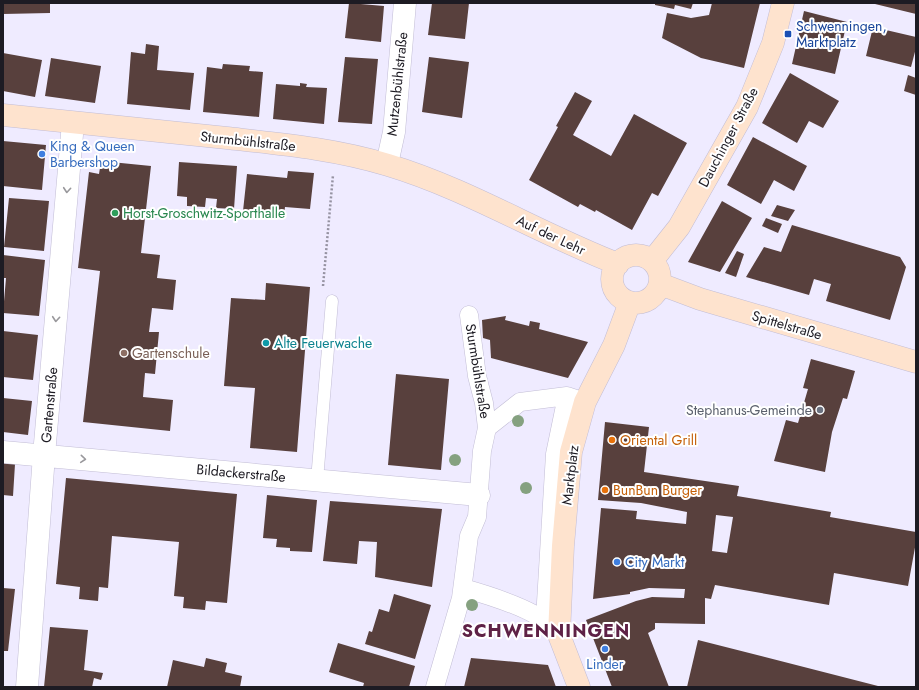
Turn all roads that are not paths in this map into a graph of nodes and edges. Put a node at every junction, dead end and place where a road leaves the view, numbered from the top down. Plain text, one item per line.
1 (406, 3) edge
2 (783, 3) edge
3 (3, 115) edge
4 (73, 123) junction
5 (387, 164) junction
6 (485, 203) joint
7 (652, 261) junction
8 (618, 264) junction
9 (660, 284) junction
10 (332, 301) road end
11 (630, 302) junction
12 (469, 315) dead end
13 (916, 362) edge
14 (576, 399) junction
15 (488, 428) junction
16 (3, 452) edge
17 (44, 456) junction
18 (317, 480) junction
19 (479, 495) junction
20 (463, 588) junction
21 (552, 627) junction
22 (27, 687) edge
23 (435, 687) edge
24 (579, 687) edge

1 - 5 street, Mutzenbühlstraße
2 - 7 main road, Dauchinger Straße
3 - 4 main road, Sturmbühlstraße
4 - 5 main road, Sturmbühlstraße
4 -> 17 street, Gartenstraße
5 - 6 main road, Sturmbühlstraße
6 - 8 main road, Auf der Lehr
7 - 8 main road
7 - 9 main road
8 - 11 main road
9 - 11 main road
9 - 13 main road, Spittelstraße
10 - 18 lane
11 - 14 main road, Marktplatz
12 - 15 street, Sturmbühlstraße
14 - 15 street
14 - 21 main road, Marktplatz
15 - 19 street
16 - 17 street, Bildackerstraße
17 -> 18 street, Bildackerstraße
17 - 22 street, Gartenstraße
18 - 19 street, Bildackerstraße
19 - 20 street
20 - 21 street
20 - 23 street
21 - 24 main road

